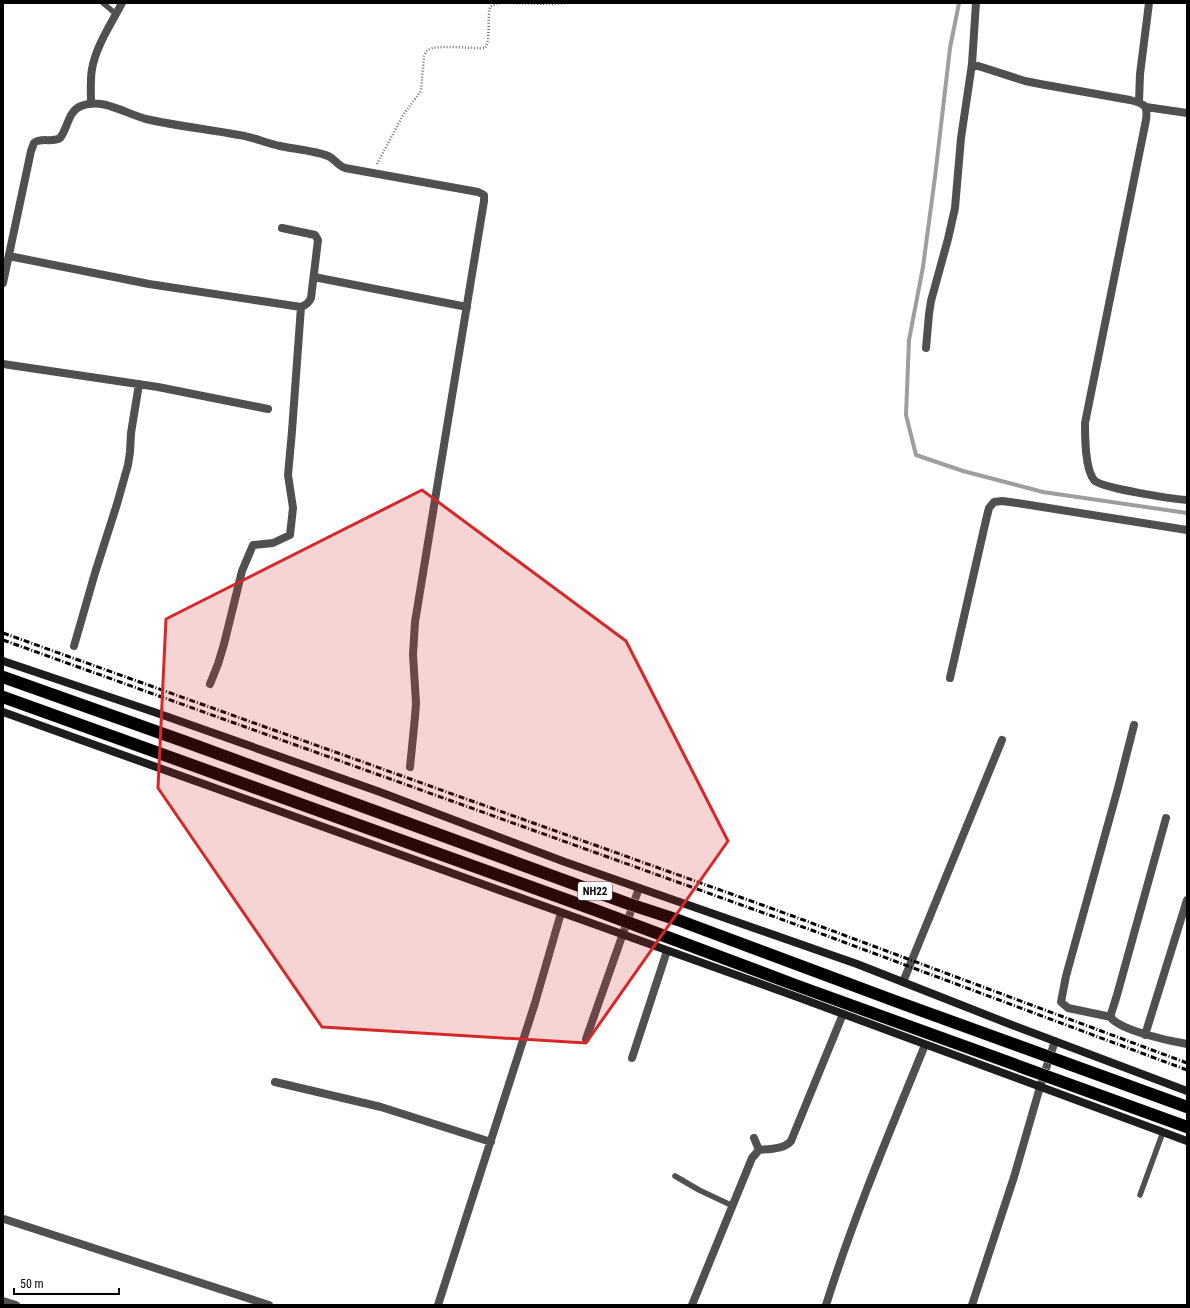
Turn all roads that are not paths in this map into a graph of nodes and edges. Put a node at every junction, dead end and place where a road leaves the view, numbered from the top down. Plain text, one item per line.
1 (103, 3) edge
2 (122, 3) edge
3 (976, 3) edge
4 (1149, 3) edge
5 (116, 14) junction
6 (972, 64) junction
7 (91, 104) junction
8 (1142, 104) junction
9 (1187, 113) edge
10 (282, 228) dead end
11 (7, 255) edge
12 (314, 277) junction
13 (3, 283) edge
14 (301, 307) junction
15 (467, 307) junction
16 (926, 348) dead end
17 (3, 364) edge
18 (139, 384) junction
19 (268, 409) dead end
20 (1187, 500) edge
21 (1187, 530) edge
22 (74, 646) dead end
23 (5, 661) edge
24 (3, 672) edge
25 (3, 677) edge
26 (950, 678) dead end
27 (210, 684) dead end
28 (3, 697) edge
29 (3, 712) edge
30 (1134, 725) dead end
31 (1002, 740) dead end
32 (410, 767) dead end
33 (1166, 818) dead end
34 (638, 888) junction
35 (1187, 900) edge
36 (561, 913) junction
37 (622, 935) junction
38 (667, 951) junction
39 (903, 982) junction
40 (843, 1014) junction
41 (1111, 1016) junction
42 (1145, 1035) junction
43 (586, 1039) dead end
44 (1055, 1041) junction
45 (925, 1044) junction
46 (1187, 1044) edge
47 (632, 1058) dead end
48 (275, 1082) dead end
49 (1040, 1087) junction
50 (1187, 1091) edge
51 (1187, 1107) edge
52 (1187, 1127) edge
53 (1163, 1132) junction
54 (754, 1138) dead end
55 (1187, 1141) edge
56 (491, 1142) junction
57 (759, 1150) junction
58 (675, 1176) dead end
59 (1140, 1195) dead end
60 (733, 1206) junction
61 (4, 1219) dead end
62 (3, 1301) edge
63 (16, 1305) edge
64 (269, 1305) edge
65 (438, 1305) edge
66 (692, 1305) edge
67 (826, 1305) edge
68 (972, 1305) edge

1 - 5 lane
2 - 5 street
3 - 6 street
4 - 8 street
5 - 7 street
6 - 8 street
6 - 16 street
7 - 11 street
7 - 15 street
8 - 9 street
8 - 20 street
10 - 12 street
11 - 13 street
11 - 14 street
12 - 14 street
12 - 15 street
14 - 27 street
15 - 32 street
17 - 18 street
18 - 19 street
18 - 22 street
21 - 26 street
23 - 24 street
23 - 34 street
25 - 51 highway, NH22, bridge
28 - 52 highway, NH22, bridge
29 - 36 street
30 - 41 street
31 - 39 street
33 - 41 street
34 - 37 street
34 - 39 street
35 - 42 street
36 - 37 street
36 - 56 street
37 - 38 street
37 - 43 street
38 - 40 street
38 - 47 street
39 - 44 street
40 - 45 street
40 - 57 street
41 - 42 street
42 - 46 street
44 - 49 street
44 - 50 street
45 - 49 street
45 - 67 street
48 - 56 street
49 - 53 street
49 - 68 street
53 - 55 street
53 - 59 lane
54 - 57 street
56 - 65 street
57 - 60 street
58 - 60 lane
60 - 66 street
61 - 64 street
62 - 63 street

